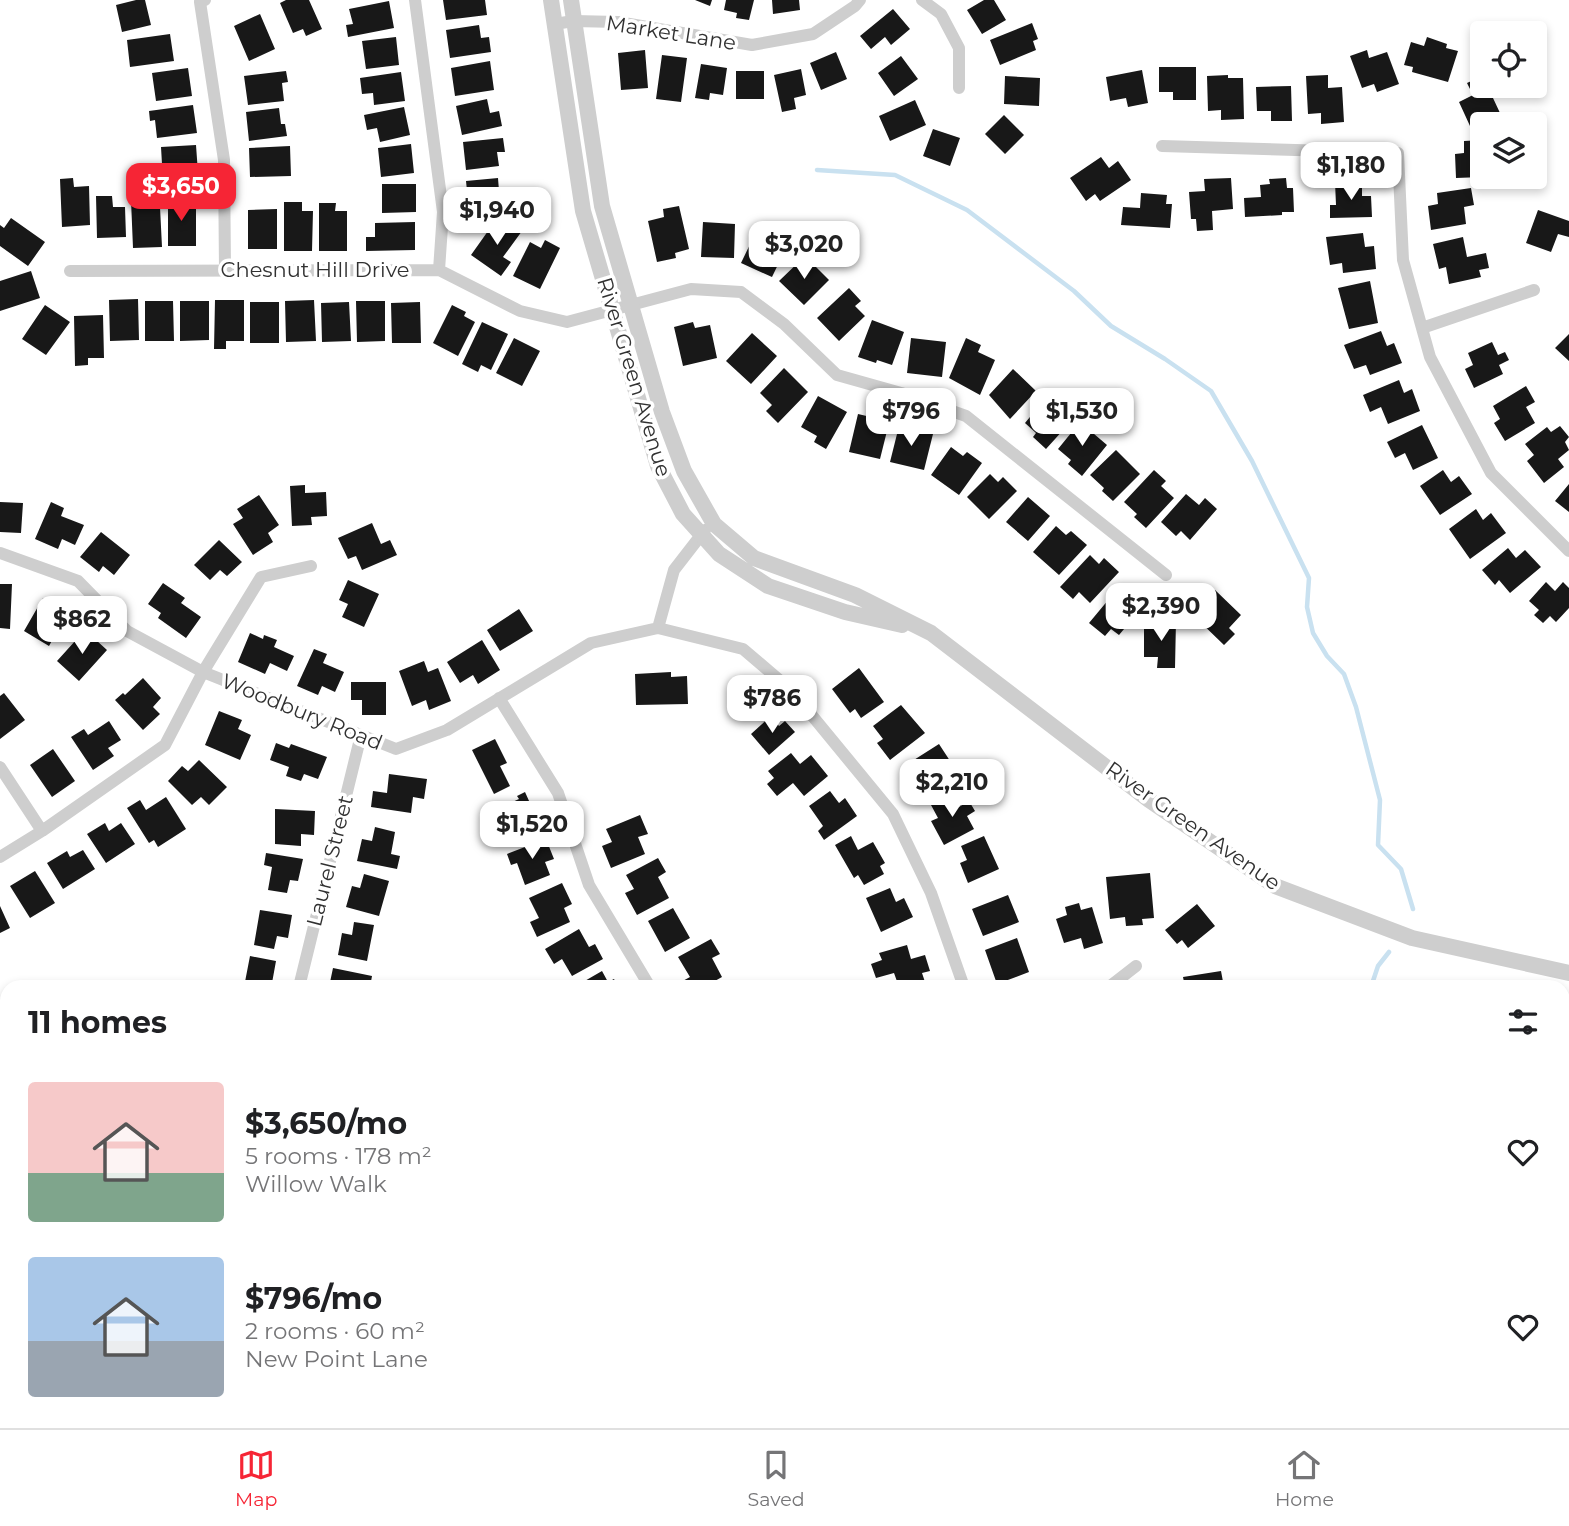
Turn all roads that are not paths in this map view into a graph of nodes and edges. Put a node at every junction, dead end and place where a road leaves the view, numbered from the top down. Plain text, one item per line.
1 (205, 0) edge
2 (415, 0) edge
3 (551, 0) edge
4 (571, 0) edge
5 (860, 0) edge
6 (922, 0) edge
7 (575, 21) junction
8 (554, 24) junction
9 (958, 88) dead end
10 (1162, 146) dead end
11 (225, 270) junction
12 (439, 270) junction
13 (70, 271) dead end
14 (1534, 290) dead end
15 (631, 304) junction
16 (611, 309) junction
17 (1422, 328) junction
18 (707, 528) junction
19 (1569, 551) edge
20 (0, 552) edge
21 (311, 566) dead end
22 (1166, 575) dead end
23 (658, 628) junction
24 (202, 672) junction
25 (499, 698) junction
26 (361, 735) junction
27 (0, 767) edge
28 (42, 831) junction
29 (0, 857) edge
30 (1136, 966) dead end
31 (1569, 973) edge
32 (301, 980) edge
33 (646, 980) edge
34 (962, 980) edge
35 (1118, 980) edge

1 - 11 street
2 - 12 street
3 - 8 street, River Green Avenue
4 - 7 street, River Green Avenue
5 - 7 street, Market Lane
6 - 9 street
7 - 8 street, Market Lane
7 - 15 street, River Green Avenue
8 - 16 street, River Green Avenue
10 - 17 street
11 - 12 street, Chesnut Hill Drive
11 - 13 street, Chesnut Hill Drive
12 - 16 street, Chesnut Hill Drive
14 - 17 street
15 - 16 street, Chesnut Hill Drive
15 - 18 street, River Green Avenue
15 - 22 street, Chesnut Hill Drive
16 - 18 street, River Green Avenue
17 - 19 street
18 - 23 street
18 - 31 street, River Green Avenue
20 - 24 street, Woodbury Road
21 - 24 street
23 - 25 street, Woodbury Road
23 - 34 street
24 - 26 street, Woodbury Road
24 - 28 street
25 - 26 street, Woodbury Road
25 - 33 street
26 - 32 street, Laurel Street
27 - 28 street
28 - 29 street
30 - 35 street

